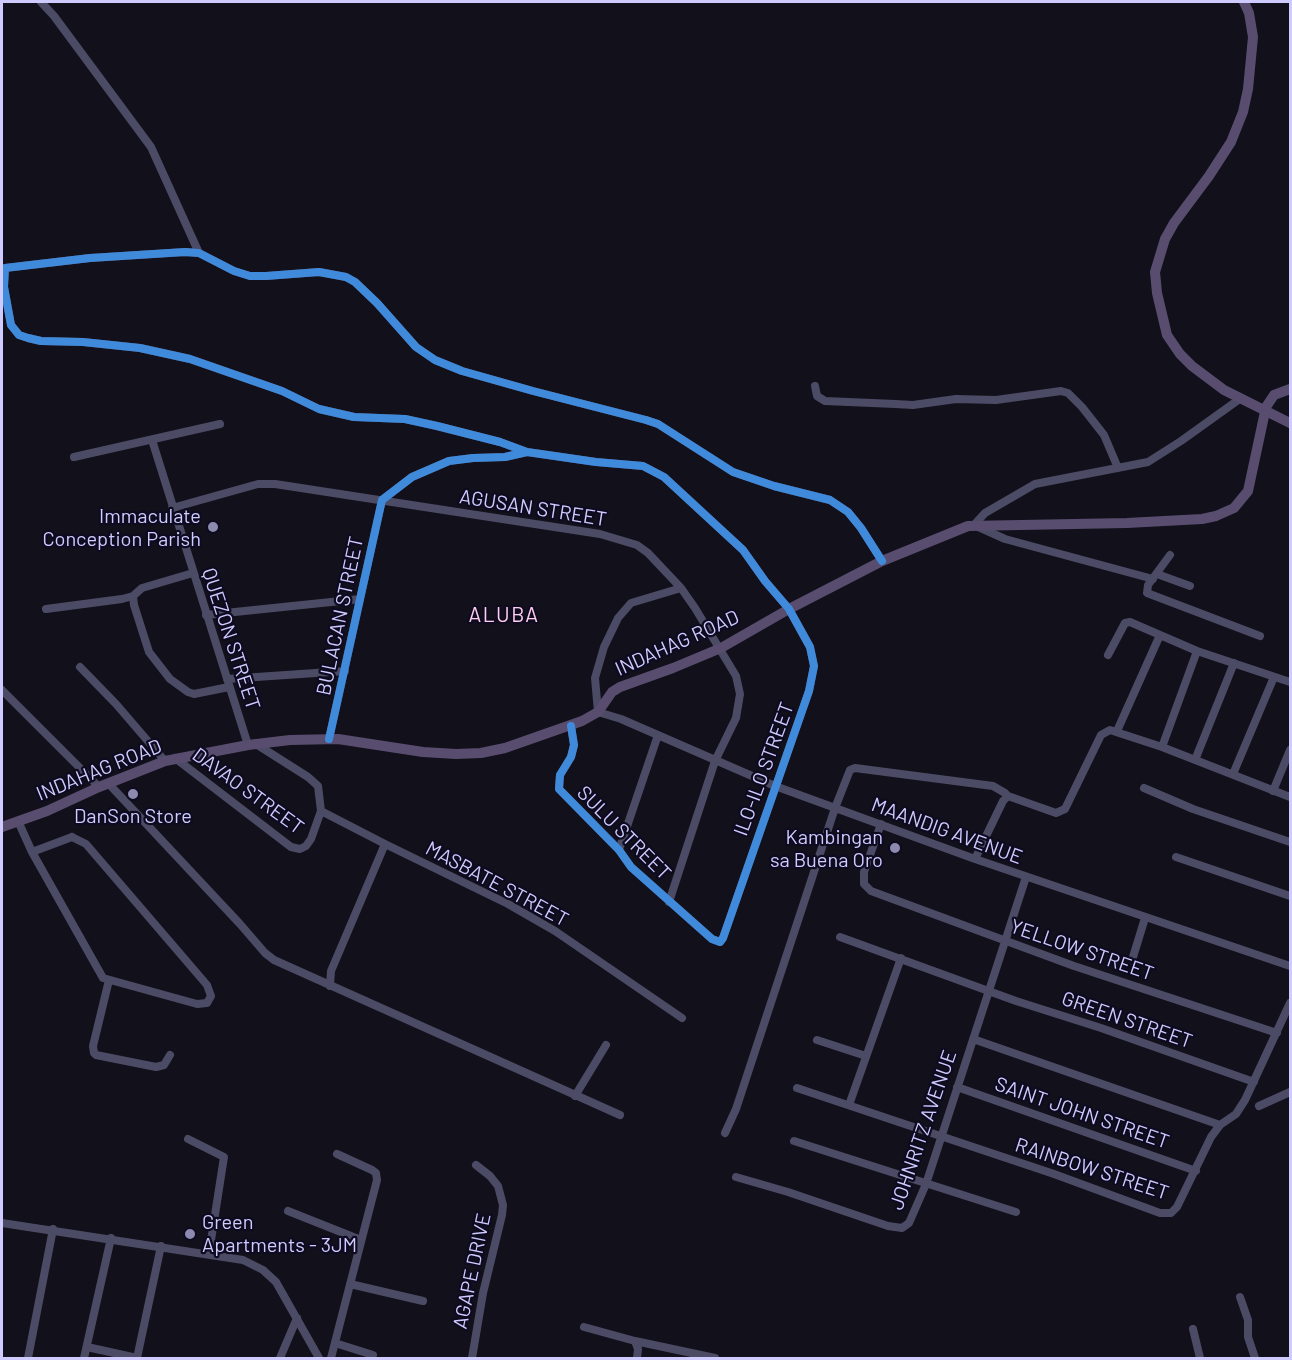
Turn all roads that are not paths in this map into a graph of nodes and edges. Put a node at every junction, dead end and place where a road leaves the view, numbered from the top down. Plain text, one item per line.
1 (41, 2) edge
2 (1244, 2) edge
3 (199, 254) junction
4 (815, 386) dead end
5 (1290, 389) edge
6 (1240, 398) junction
7 (1265, 409) junction
8 (1290, 423) edge
9 (219, 424) dead end
10 (152, 440) junction
11 (527, 452) junction
12 (74, 457) dead end
13 (1118, 468) junction
14 (382, 500) junction
15 (172, 508) junction
16 (974, 525) junction
17 (1170, 555) dead end
18 (882, 561) junction
19 (193, 573) junction
20 (1155, 577) junction
21 (1190, 586) dead end
22 (681, 588) junction
23 (133, 596) junction
24 (360, 599) junction
25 (46, 609) dead end
26 (789, 609) junction
27 (206, 615) junction
28 (1160, 635) junction
29 (1260, 636) dead end
30 (721, 648) junction
31 (1197, 651) junction
32 (1107, 655) dead end
33 (1234, 663) junction
34 (80, 667) dead end
35 (345, 671) junction
36 (1274, 676) junction
37 (1290, 682) edge
38 (228, 683) junction
39 (2, 690) edge
40 (598, 712) junction
41 (571, 726) junction
42 (1117, 731) junction
43 (658, 735) junction
44 (329, 739) junction
45 (252, 745) junction
46 (1162, 747) junction
47 (1290, 750) edge
48 (170, 759) junction
49 (1195, 760) junction
50 (715, 761) junction
51 (1233, 774) junction
52 (103, 785) junction
53 (775, 786) junction
54 (1144, 788) dead end
55 (1273, 791) junction
56 (1008, 796) junction
57 (1290, 796) edge
58 (835, 808) junction
59 (321, 811) junction
60 (18, 821) junction
61 (881, 824) junction
62 (2, 827) edge
63 (1290, 842) edge
64 (385, 844) junction
65 (619, 850) junction
66 (32, 852) junction
67 (1176, 856) dead end
68 (975, 859) junction
69 (1026, 877) junction
70 (1290, 896) edge
71 (669, 902) junction
72 (1145, 918) junction
73 (840, 937) dead end
74 (1006, 941) junction
75 (720, 942) joint
76 (1133, 957) dead end
77 (901, 958) junction
78 (1290, 966) edge
79 (109, 980) junction
80 (330, 986) junction
81 (989, 990) junction
82 (1290, 1003) edge
83 (682, 1018) dead end
84 (1277, 1033) junction
85 (973, 1039) junction
86 (817, 1040) dead end
87 (606, 1045) dead end
88 (170, 1055) dead end
89 (866, 1056) junction
90 (1254, 1082) junction
91 (797, 1088) dead end
92 (957, 1088) junction
93 (1290, 1092) edge
94 (575, 1096) junction
95 (849, 1105) junction
96 (1259, 1106) dead end
97 (620, 1115) dead end
98 (1220, 1125) junction
99 (726, 1133) dead end
100 (941, 1136) junction
101 (188, 1139) dead end
102 (794, 1141) dead end
103 (337, 1154) dead end
104 (476, 1165) dead end
105 (1196, 1171) junction
106 (736, 1177) dead end
107 (926, 1184) junction
108 (288, 1211) dead end
109 (1016, 1212) dead end
110 (2, 1223) edge
111 (53, 1229) junction
112 (111, 1238) junction
113 (361, 1240) junction
114 (161, 1246) junction
115 (209, 1253) junction
116 (350, 1284) junction
117 (1240, 1297) dead end
118 (423, 1301) dead end
119 (297, 1318) junction
120 (584, 1328) dead end
121 (1193, 1329) dead end
122 (635, 1341) junction
123 (335, 1343) junction
124 (87, 1347) junction
125 (373, 1355) dead end
126 (137, 1358) edge
127 (715, 1358) edge
128 (28, 1359) edge
129 (84, 1359) edge
130 (280, 1359) edge
131 (320, 1359) edge
132 (331, 1359) edge
133 (472, 1359) edge
134 (637, 1359) edge
135 (1200, 1359) edge
136 (1255, 1359) edge

1 - 3 street
2 - 6 main road
3 - 11 street
3 - 18 street
4 - 13 street
5 - 7 main road
6 - 7 main road
6 - 13 street
7 - 8 main road
7 - 16 main road, INDAHAG ROAD
9 - 10 street
10 - 12 street
10 - 15 street, QUEZON STREET
11 - 14 street
11 - 26 street, ILO-ILO STREET
13 - 16 street
14 - 15 street, AGUSAN STREET
14 - 22 street, AGUSAN STREET
14 - 24 street, BULACAN STREET
15 - 19 street, QUEZON STREET
16 - 18 main road, INDAHAG ROAD
16 - 20 street
17 - 20 street
18 - 26 main road, INDAHAG ROAD
19 - 23 street
19 - 27 street, QUEZON STREET
20 - 21 street
20 - 29 street
22 - 30 street, AGUSAN STREET
22 - 40 street
23 - 25 street
23 - 38 street
24 - 27 street
24 - 35 street, BULACAN STREET
26 - 30 main road, INDAHAG ROAD
26 - 53 street, ILO-ILO STREET
27 - 38 street, QUEZON STREET
28 - 31 street
28 - 32 street
28 - 42 street
30 - 40 main road, INDAHAG ROAD
30 - 50 street, AGUSAN STREET
31 - 33 street
31 - 46 street
33 - 36 street
33 - 49 street
34 - 48 street
35 - 38 street
35 - 44 street, BULACAN STREET
36 - 37 street
36 - 51 street
38 - 45 street, QUEZON STREET
39 - 52 street
40 - 41 main road, INDAHAG ROAD
40 - 43 street, MAANDIG AVENUE
41 - 44 main road, INDAHAG ROAD
41 - 65 street, SULU STREET
42 - 46 street
42 - 56 street
43 - 50 street, MAANDIG AVENUE
43 - 65 street
44 - 45 main road, INDAHAG ROAD
45 - 48 main road, INDAHAG ROAD
45 - 59 street, DAVAO STREET
46 - 49 street
47 - 55 street
48 - 52 main road, INDAHAG ROAD
48 - 59 street, DAVAO STREET
49 - 51 street
50 - 53 street, MAANDIG AVENUE
50 - 71 street, AGUSAN STREET
51 - 55 street
52 - 60 main road, INDAHAG ROAD
52 - 80 street
53 - 58 street, MAANDIG AVENUE
53 - 75 street, ILO-ILO STREET
54 - 63 street
55 - 57 street
56 - 58 street
56 - 68 street
58 - 61 street, MAANDIG AVENUE
58 - 99 street
59 - 64 street, MASBATE STREET
60 - 62 main road, INDAHAG ROAD
60 - 66 street
61 - 68 street, MAANDIG AVENUE
61 - 74 street, YELLOW STREET
64 - 80 street
64 - 83 street, MASBATE STREET
65 - 71 street, SULU STREET
66 - 79 street
66 - 79 street
67 - 70 street
68 - 69 street, MAANDIG AVENUE
69 - 72 street, MAANDIG AVENUE
69 - 74 street, JOHNRITZ AVENUE
71 - 75 street, SULU STREET
72 - 76 street
72 - 78 street, MAANDIG AVENUE
73 - 77 street, GREEN STREET
74 - 81 street, JOHNRITZ AVENUE
74 - 84 street, YELLOW STREET
77 - 81 street, GREEN STREET
77 - 89 street
79 - 88 street
80 - 94 street
81 - 85 street, JOHNRITZ AVENUE
81 - 90 street, GREEN STREET
82 - 84 street, RAINBOW STREET
84 - 90 street, RAINBOW STREET
85 - 92 street, JOHNRITZ AVENUE
85 - 98 street
86 - 89 street
87 - 94 street
89 - 95 street
90 - 98 street, RAINBOW STREET
91 - 95 street, RAINBOW STREET
92 - 100 street, JOHNRITZ AVENUE
92 - 105 street, SAINT JOHN STREET
93 - 96 street
94 - 97 street
95 - 100 street, RAINBOW STREET
98 - 105 street, RAINBOW STREET
100 - 105 street, RAINBOW STREET
100 - 107 street, JOHNRITZ AVENUE
101 - 115 street
102 - 107 street
103 - 113 street
104 - 133 street, AGAPE DRIVE
106 - 107 street, JOHNRITZ AVENUE
107 - 109 street
108 - 113 street
110 - 111 street
111 - 112 street
111 - 128 street
112 - 114 street
112 - 124 street
113 - 116 street
114 - 115 street
114 - 126 street
115 - 119 street
116 - 118 street
116 - 123 street
117 - 136 street
119 - 130 street
119 - 131 street
120 - 122 street
121 - 135 street
122 - 127 street
122 - 134 street
123 - 125 street
123 - 132 street
124 - 126 street
124 - 129 street

